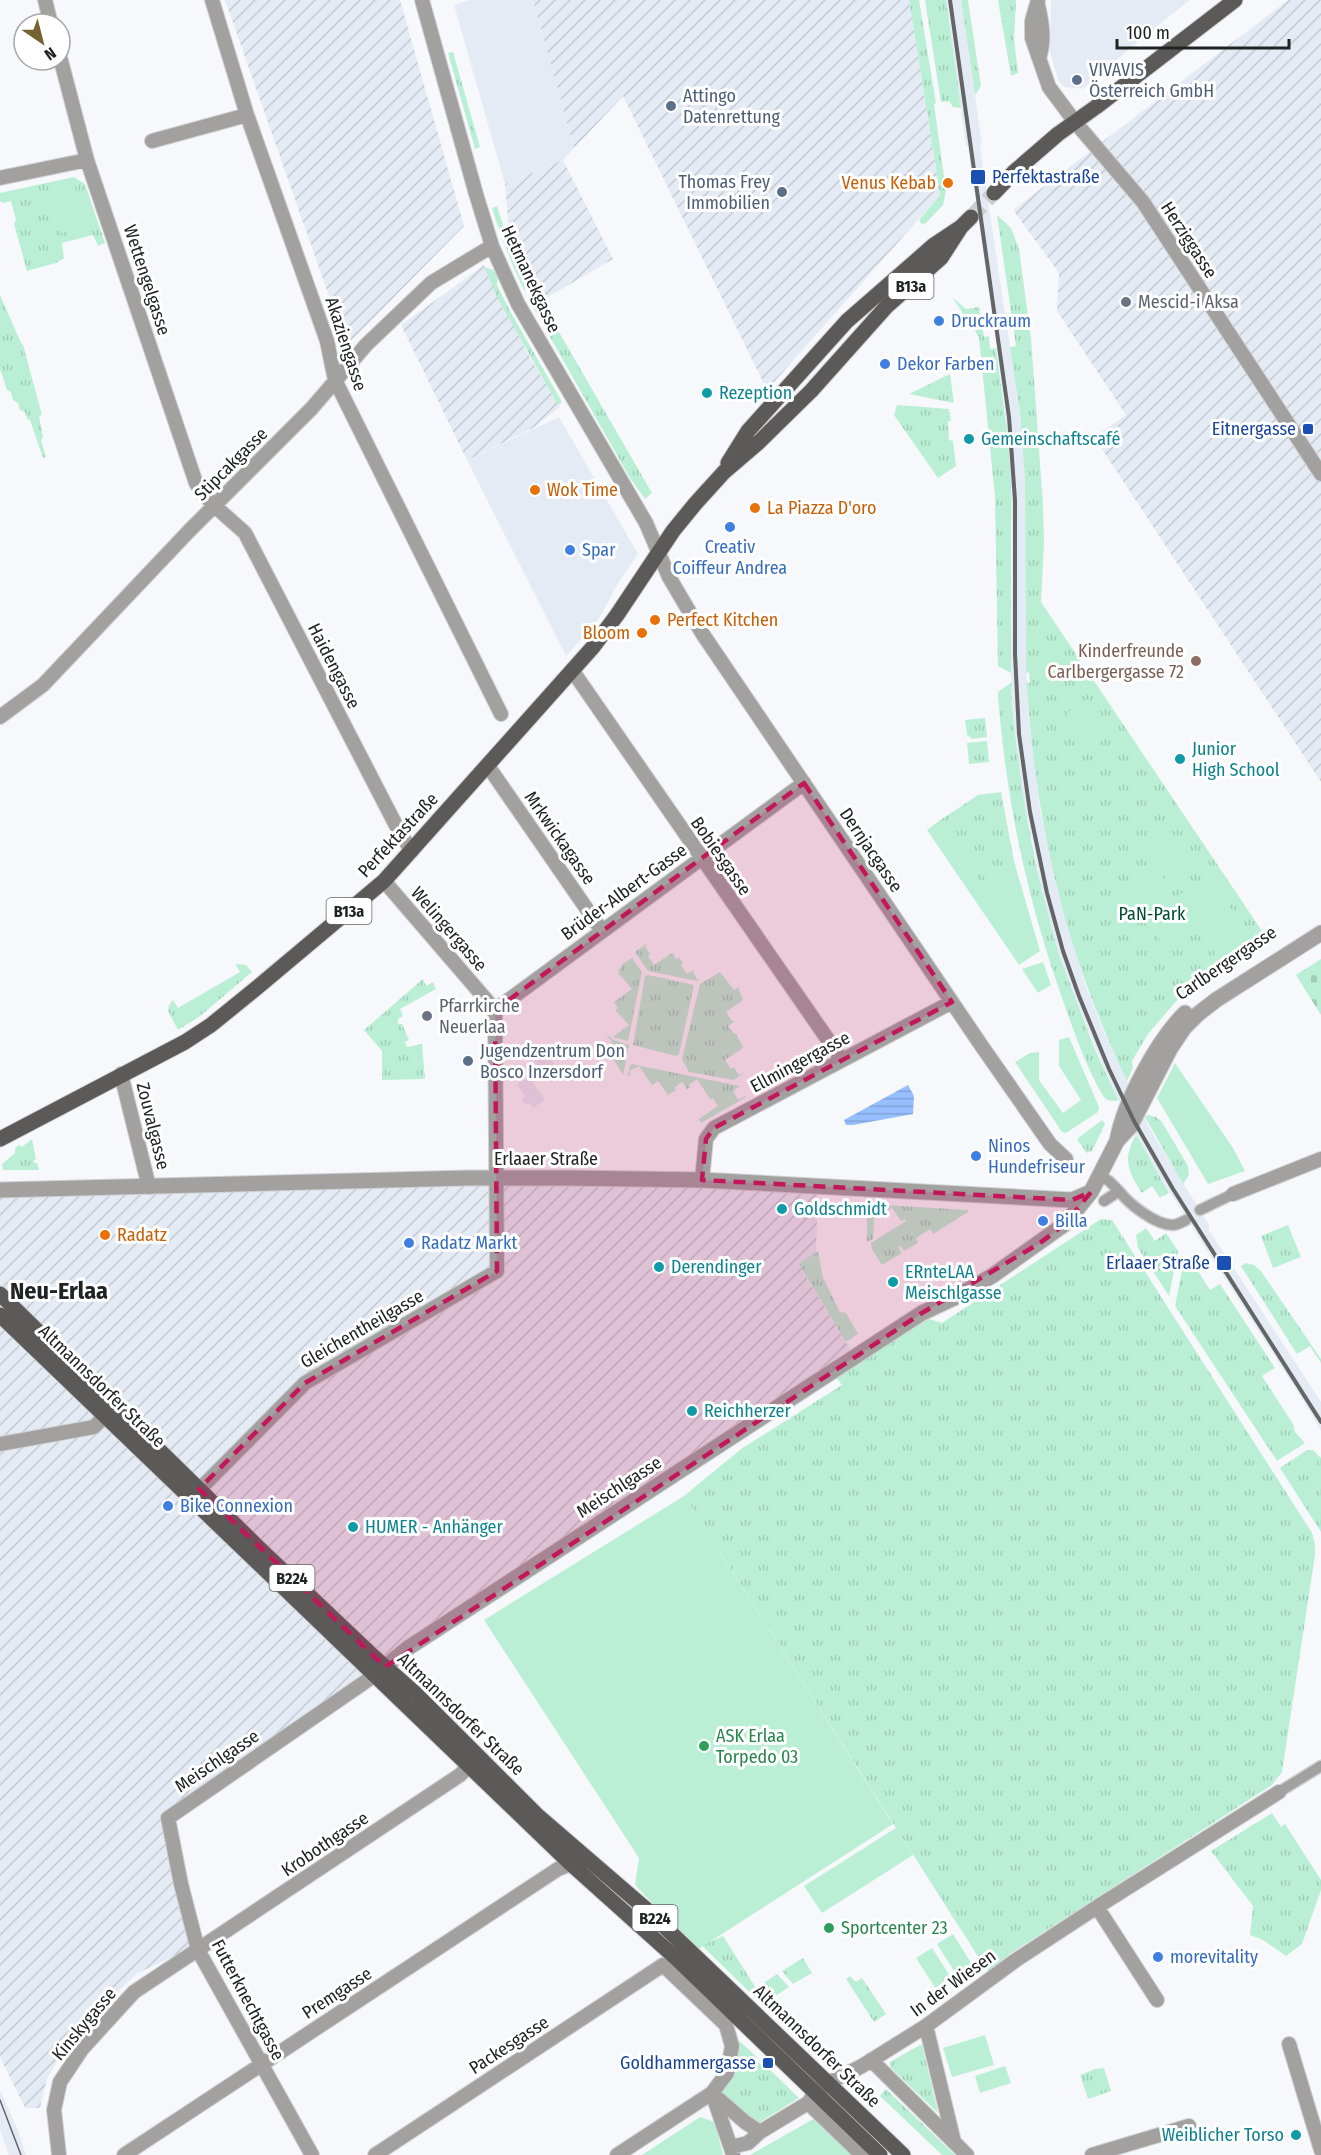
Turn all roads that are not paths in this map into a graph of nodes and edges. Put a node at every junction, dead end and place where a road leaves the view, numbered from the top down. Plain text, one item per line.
1 (212, 0) edge
2 (422, 0) edge
3 (1235, 0) edge
4 (1038, 3) edge
5 (64, 72) edge
6 (247, 116) junction
7 (1075, 122) junction
8 (152, 141) dead end
9 (87, 159) junction
10 (0, 178) edge
11 (994, 193) tunnel mouth
12 (492, 246) junction
13 (335, 380) junction
14 (1320, 470) edge
15 (724, 472) junction
16 (216, 505) junction
17 (658, 553) junction
18 (572, 670) junction
19 (501, 714) dead end
20 (0, 717) edge
21 (488, 766) junction
22 (804, 783) junction
23 (412, 851) junction
24 (701, 859) junction
25 (384, 881) junction
26 (1321, 923) edge
27 (602, 931) junction
28 (1321, 933) edge
29 (952, 1002) junction
30 (495, 1010) junction
31 (842, 1060) junction
32 (122, 1074) junction
33 (0, 1141) edge
34 (1117, 1141) junction
35 (1066, 1159) dead end
36 (1321, 1159) edge
37 (1099, 1175) junction
38 (497, 1178) junction
39 (702, 1180) junction
40 (149, 1187) junction
41 (0, 1190) edge
42 (1119, 1191) junction
43 (1091, 1192) junction
44 (1233, 1194) joint
45 (1104, 1201) dead end
46 (1200, 1210) dead end
47 (1186, 1220) dead end
48 (0, 1294) edge
49 (0, 1315) edge
50 (110, 1411) junction
51 (0, 1444) edge
52 (195, 1494) junction
53 (380, 1671) junction
54 (469, 1766) junction
55 (1321, 1766) edge
56 (1278, 1792) joint
57 (168, 1818) joint
58 (571, 1864) junction
59 (1097, 1907) junction
60 (198, 1950) junction
61 (1157, 2000) dead end
62 (926, 2026) junction
63 (1289, 2044) dead end
64 (871, 2060) junction
65 (261, 2065) junction
66 (828, 2083) junction
67 (712, 2093) junction
68 (811, 2098) junction
69 (1189, 2126) dead end
70 (756, 2130) junction
71 (954, 2142) junction
72 (1321, 2150) edge
73 (732, 2151) edge
74 (59, 2155) edge
75 (124, 2155) edge
76 (312, 2155) edge
77 (375, 2155) edge
78 (617, 2155) edge
79 (862, 2155) edge
80 (880, 2155) edge
81 (903, 2155) edge
82 (967, 2155) edge
83 (1092, 2155) edge

1 - 6 street, Akaziengasse
2 - 12 street, Hetmanekgasse
3 - 7 main road
4 - 7 street, Herziggasse
5 - 9 street, Wettengelgasse
6 - 8 street
6 - 13 street, Akaziengasse
7 - 11 main road
7 - 14 street, Herziggasse
9 - 10 street
9 - 16 street, Wettengelgasse
12 - 13 street, Stipcakgasse
12 - 17 street, Hetmanekgasse
13 - 16 street, Stipcakgasse
13 - 19 street, Akaziengasse
15 - 15 main road, Perfektastraße / B13a
15 - 17 main road, Perfektastraße / B13a
16 - 20 street, Stipcakgasse
16 - 23 street, Haidengasse
17 - 18 main road, Perfektastraße / B13a
17 - 22 street, Dernjacgasse
18 - 21 main road, Perfektastraße / B13a
18 - 24 street, Bobiesgasse
21 - 23 main road, Perfektastraße / B13a
21 - 27 street, Mrkwickagasse
22 - 24 street, Brüder-Albert-Gasse
22 - 29 street, Dernjacgasse
23 - 25 main road, Perfektastraße / B13a
24 - 27 street, Brüder-Albert-Gasse
24 - 31 street, Bobiesgasse
25 - 30 street, Welingergasse
25 - 32 main road, Perfektastraße / B13a
26 - 34 street, Carlbergergasse
27 - 30 street, Brüder-Albert-Gasse
28 - 34 street, Carlbergergasse
29 - 31 street, Ellmingergasse
29 - 35 street, Dernjacgasse
30 - 38 street
31 - 39 street, Ellmingergasse
32 - 33 main road, Perfektastraße / B13a
32 - 40 street, Zouvalgasse
34 - 37 street, Carlbergergasse
36 - 44 street
37 - 42 street
37 - 43 street, Carlbergergasse
38 - 39 street, Erlaaer Straße
38 - 40 street, Erlaaer Straße
38 - 52 street, Gleichentheilgasse
39 - 43 street, Erlaaer Straße
40 - 41 street, Erlaaer Straße
42 - 45 street
42 - 47 street
43 - 53 street, Meischlgasse
44 - 46 street
48 - 50 main road, Altmannsdorfer Straße / B224
49 - 50 main road, Altmannsdorfer Straße / B224
50 - 51 street
50 - 52 main road, Altmannsdorfer Straße / B224
52 - 53 main road, Altmannsdorfer Straße / B224
53 - 54 main road, Altmannsdorfer Straße / B224
53 - 57 street, Meischlgasse
53 - 66 main road, Altmannsdorfer Straße / B224
54 - 58 main road, Altmannsdorfer Straße / B224
54 - 60 street, Krobothgasse
55 - 56 street
56 - 59 street, In der Wiesen
57 - 60 street, Futterknechtgasse
58 - 65 street, Premgasse
58 - 68 main road, Altmannsdorfer Straße / B224
59 - 61 street
59 - 62 street, In der Wiesen
60 - 65 street, Futterknechtgasse
60 - 74 street, Kinskygasse
62 - 64 street, In der Wiesen
62 - 71 street
63 - 72 street
64 - 66 street, In der Wiesen
64 - 71 street, Altmannsdorfer Straße
65 - 75 street, Premgasse
65 - 76 street, Futterknechtgasse
66 - 68 street
66 - 81 main road, Altmannsdorfer Straße / B224
67 - 70 street
67 - 73 street
67 - 77 street, Packesgasse
67 - 78 street
68 - 70 street
68 - 79 street, Altmannsdorfer Straße
68 - 80 main road, Altmannsdorfer Straße / B224
69 - 83 street
70 - 73 street
71 - 82 street, Altmannsdorfer Straße

